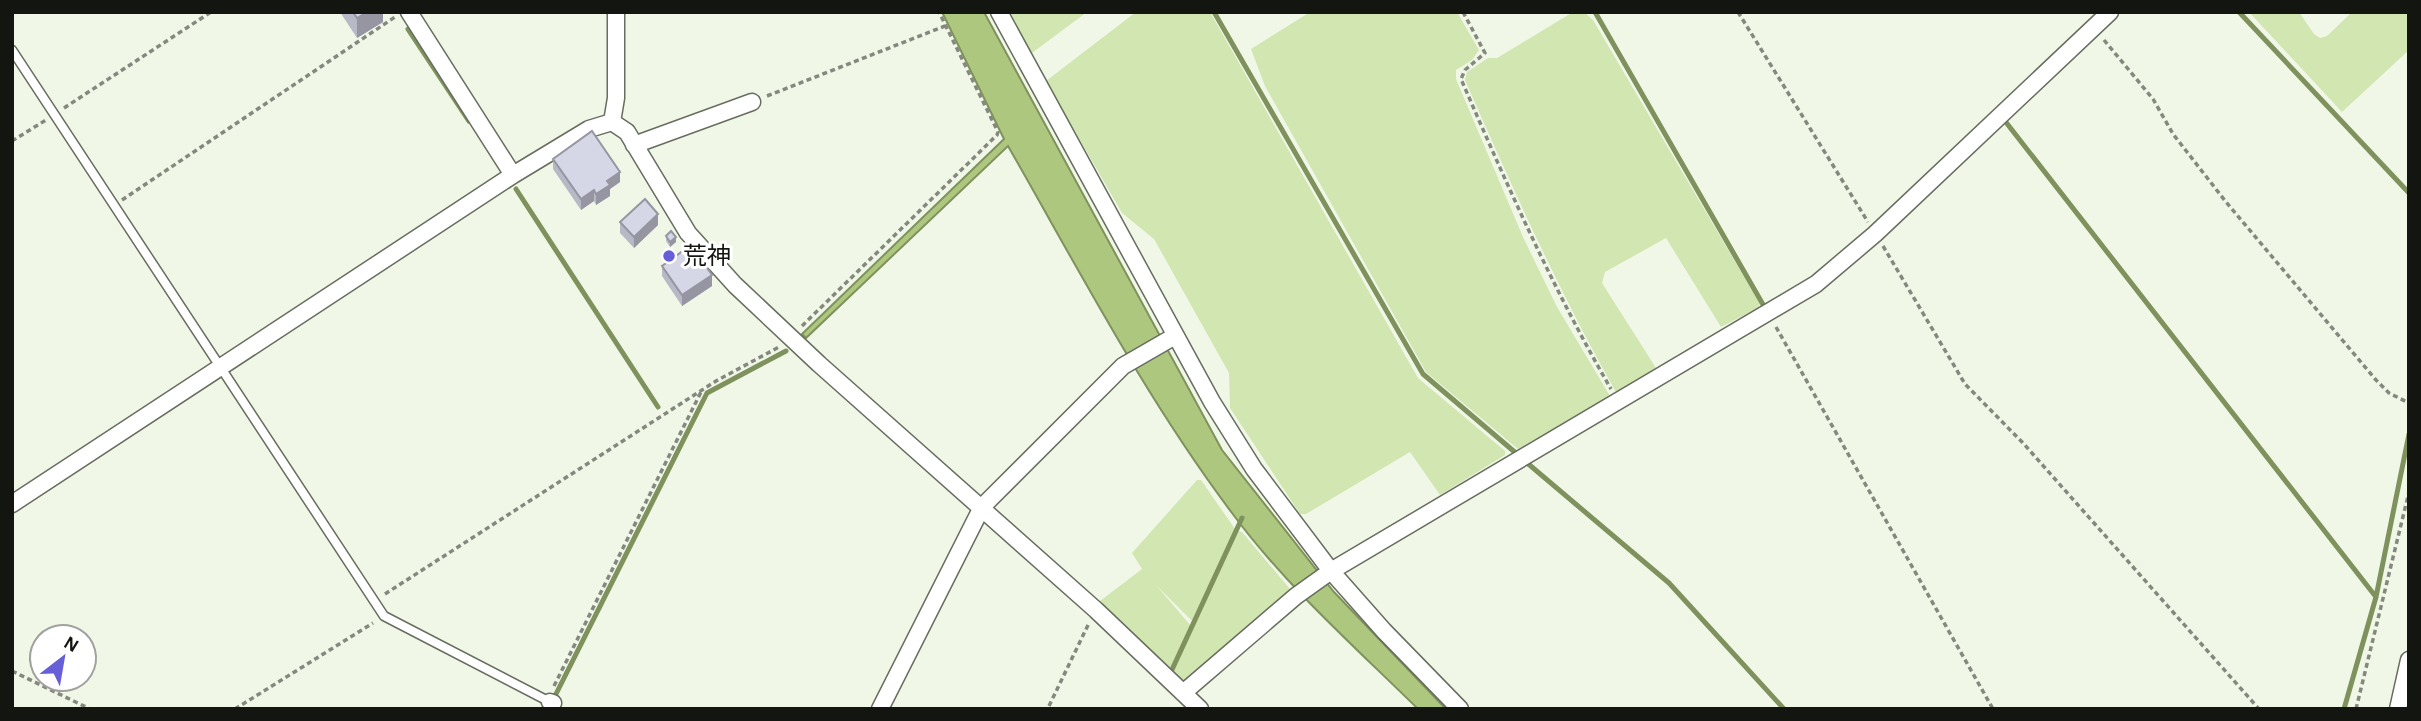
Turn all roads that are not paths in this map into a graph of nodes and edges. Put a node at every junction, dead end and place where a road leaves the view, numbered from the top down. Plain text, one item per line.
1 (409, 12) edge
2 (616, 12) edge
3 (999, 12) edge
4 (2110, 12) edge
5 (12, 50) edge
6 (752, 102) road end
7 (612, 122) junction
8 (634, 145) junction
9 (513, 175) junction
10 (1172, 338) junction
11 (222, 366) junction
12 (12, 504) edge
13 (982, 507) junction
14 (1327, 573) junction
15 (2409, 660) edge
16 (1183, 693) junction
17 (551, 704) edge
18 (880, 709) edge
19 (1200, 709) edge
20 (1460, 709) edge
21 (2398, 709) edge

1 - 9 street
2 - 7 street
3 - 10 street
4 - 14 street
5 - 11 lane
6 - 8 street
7 - 8 street
7 - 9 street
8 - 13 street
9 - 11 street
10 - 13 street
10 - 14 street
11 - 12 street
11 - 17 lane
13 - 16 street
13 - 18 street
14 - 16 street
14 - 20 street
15 - 21 street
16 - 19 street

